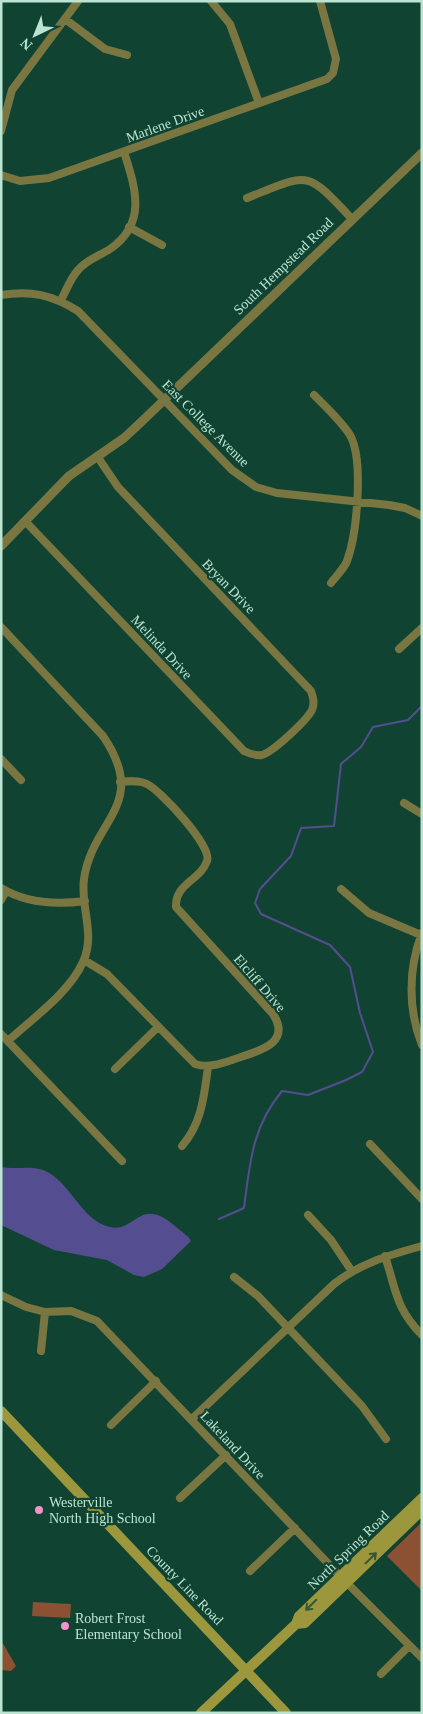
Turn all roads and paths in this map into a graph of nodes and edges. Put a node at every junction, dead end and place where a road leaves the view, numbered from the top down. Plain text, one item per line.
1 (78, 1) edge
2 (211, 1) edge
3 (320, 1) edge
4 (65, 19) junction
5 (126, 55) dead end
6 (259, 104) junction
7 (1, 131) edge
8 (124, 152) junction
9 (422, 153) edge
10 (1, 175) edge
11 (247, 198) dead end
12 (352, 219) junction
13 (129, 227) junction
14 (162, 245) dead end
15 (1, 295) edge
16 (61, 300) junction
17 (314, 395) dead end
18 (164, 399) junction
19 (97, 456) junction
20 (356, 502) junction
21 (422, 516) edge
22 (25, 521) junction
23 (1, 546) edge
24 (331, 583) dead end
25 (1, 627) edge
26 (422, 628) edge
27 (400, 649) dead end
28 (289, 734) joint
29 (1, 759) edge
30 (21, 780) dead end
31 (120, 782) junction
32 (404, 803) dead end
33 (422, 814) edge
34 (340, 889) dead end
35 (4, 890) edge
36 (1, 900) edge
37 (85, 901) junction
38 (422, 934) edge
39 (84, 960) junction
40 (158, 1027) junction
41 (1, 1034) edge
42 (8, 1041) junction
43 (422, 1045) edge
44 (208, 1067) junction
45 (115, 1069) dead end
46 (370, 1144) dead end
47 (182, 1146) dead end
48 (122, 1161) dead end
49 (422, 1199) edge
50 (308, 1215) dead end
51 (422, 1246) edge
52 (386, 1256) junction
53 (351, 1270) junction
54 (234, 1277) dead end
55 (1, 1295) edge
56 (45, 1312) junction
57 (288, 1328) junction
58 (422, 1335) edge
59 (41, 1352) dead end
60 (156, 1381) junction
61 (1, 1411) edge
62 (192, 1419) junction
63 (111, 1425) dead end
64 (386, 1439) dead end
65 (226, 1455) junction
66 (180, 1498) dead end
67 (422, 1498) edge
68 (422, 1510) edge
69 (295, 1528) junction
70 (250, 1571) dead end
71 (343, 1579) junction
72 (409, 1646) junction
73 (422, 1658) edge
74 (246, 1670) junction
75 (381, 1674) dead end
76 (201, 1713) edge
77 (286, 1713) edge

1 - 4 street
2 - 6 street
3 - 6 street, Marlene Drive
4 - 5 street
4 - 7 street
6 - 8 street, Marlene Drive
8 - 10 street, Marlene Drive
8 - 13 street
9 - 12 street, South Hempstead Road
11 - 12 street
12 - 18 street, South Hempstead Road
13 - 14 street
13 - 16 street
15 - 16 street, East College Avenue
16 - 18 street, East College Avenue
17 - 20 street
18 - 19 street, South Hempstead Road
18 - 20 street, East College Avenue
19 - 22 street, South Hempstead Road
19 - 28 street, Bryan Drive
20 - 21 street, East College Avenue
20 - 24 street
22 - 23 street, South Hempstead Road
22 - 28 street, Melinda Drive
25 - 31 street
26 - 27 street
29 - 30 street
31 - 37 street
31 - 44 street, Elcliff Drive
32 - 33 street
34 - 38 street
35 - 36 street
35 - 37 street
37 - 39 street
38 - 43 street
39 - 40 street
39 - 42 street
40 - 44 street
40 - 45 street
41 - 42 street
42 - 48 street
44 - 47 street
46 - 49 street
50 - 53 street
51 - 52 street
52 - 53 street
52 - 58 street
53 - 57 street
54 - 57 street
55 - 56 street, Lakeland Drive
56 - 59 street
56 - 60 street, Lakeland Drive
57 - 62 street
57 - 64 street
60 - 62 street, Lakeland Drive
60 - 63 street
61 - 74 main road, County Line Road
62 - 65 street, Lakeland Drive
65 - 66 street
65 - 69 street, Lakeland Drive
67 - 71 main road, North Spring Road
71 -> 68 main road, North Spring Road
69 - 70 street
69 - 71 street, Lakeland Drive
71 - 72 street, Lakeland Drive
71 - 74 main road, North Spring Road
72 - 73 street, Lakeland Drive
72 - 75 street
74 - 76 main road, North Spring Road
74 - 77 main road, County Line Road

